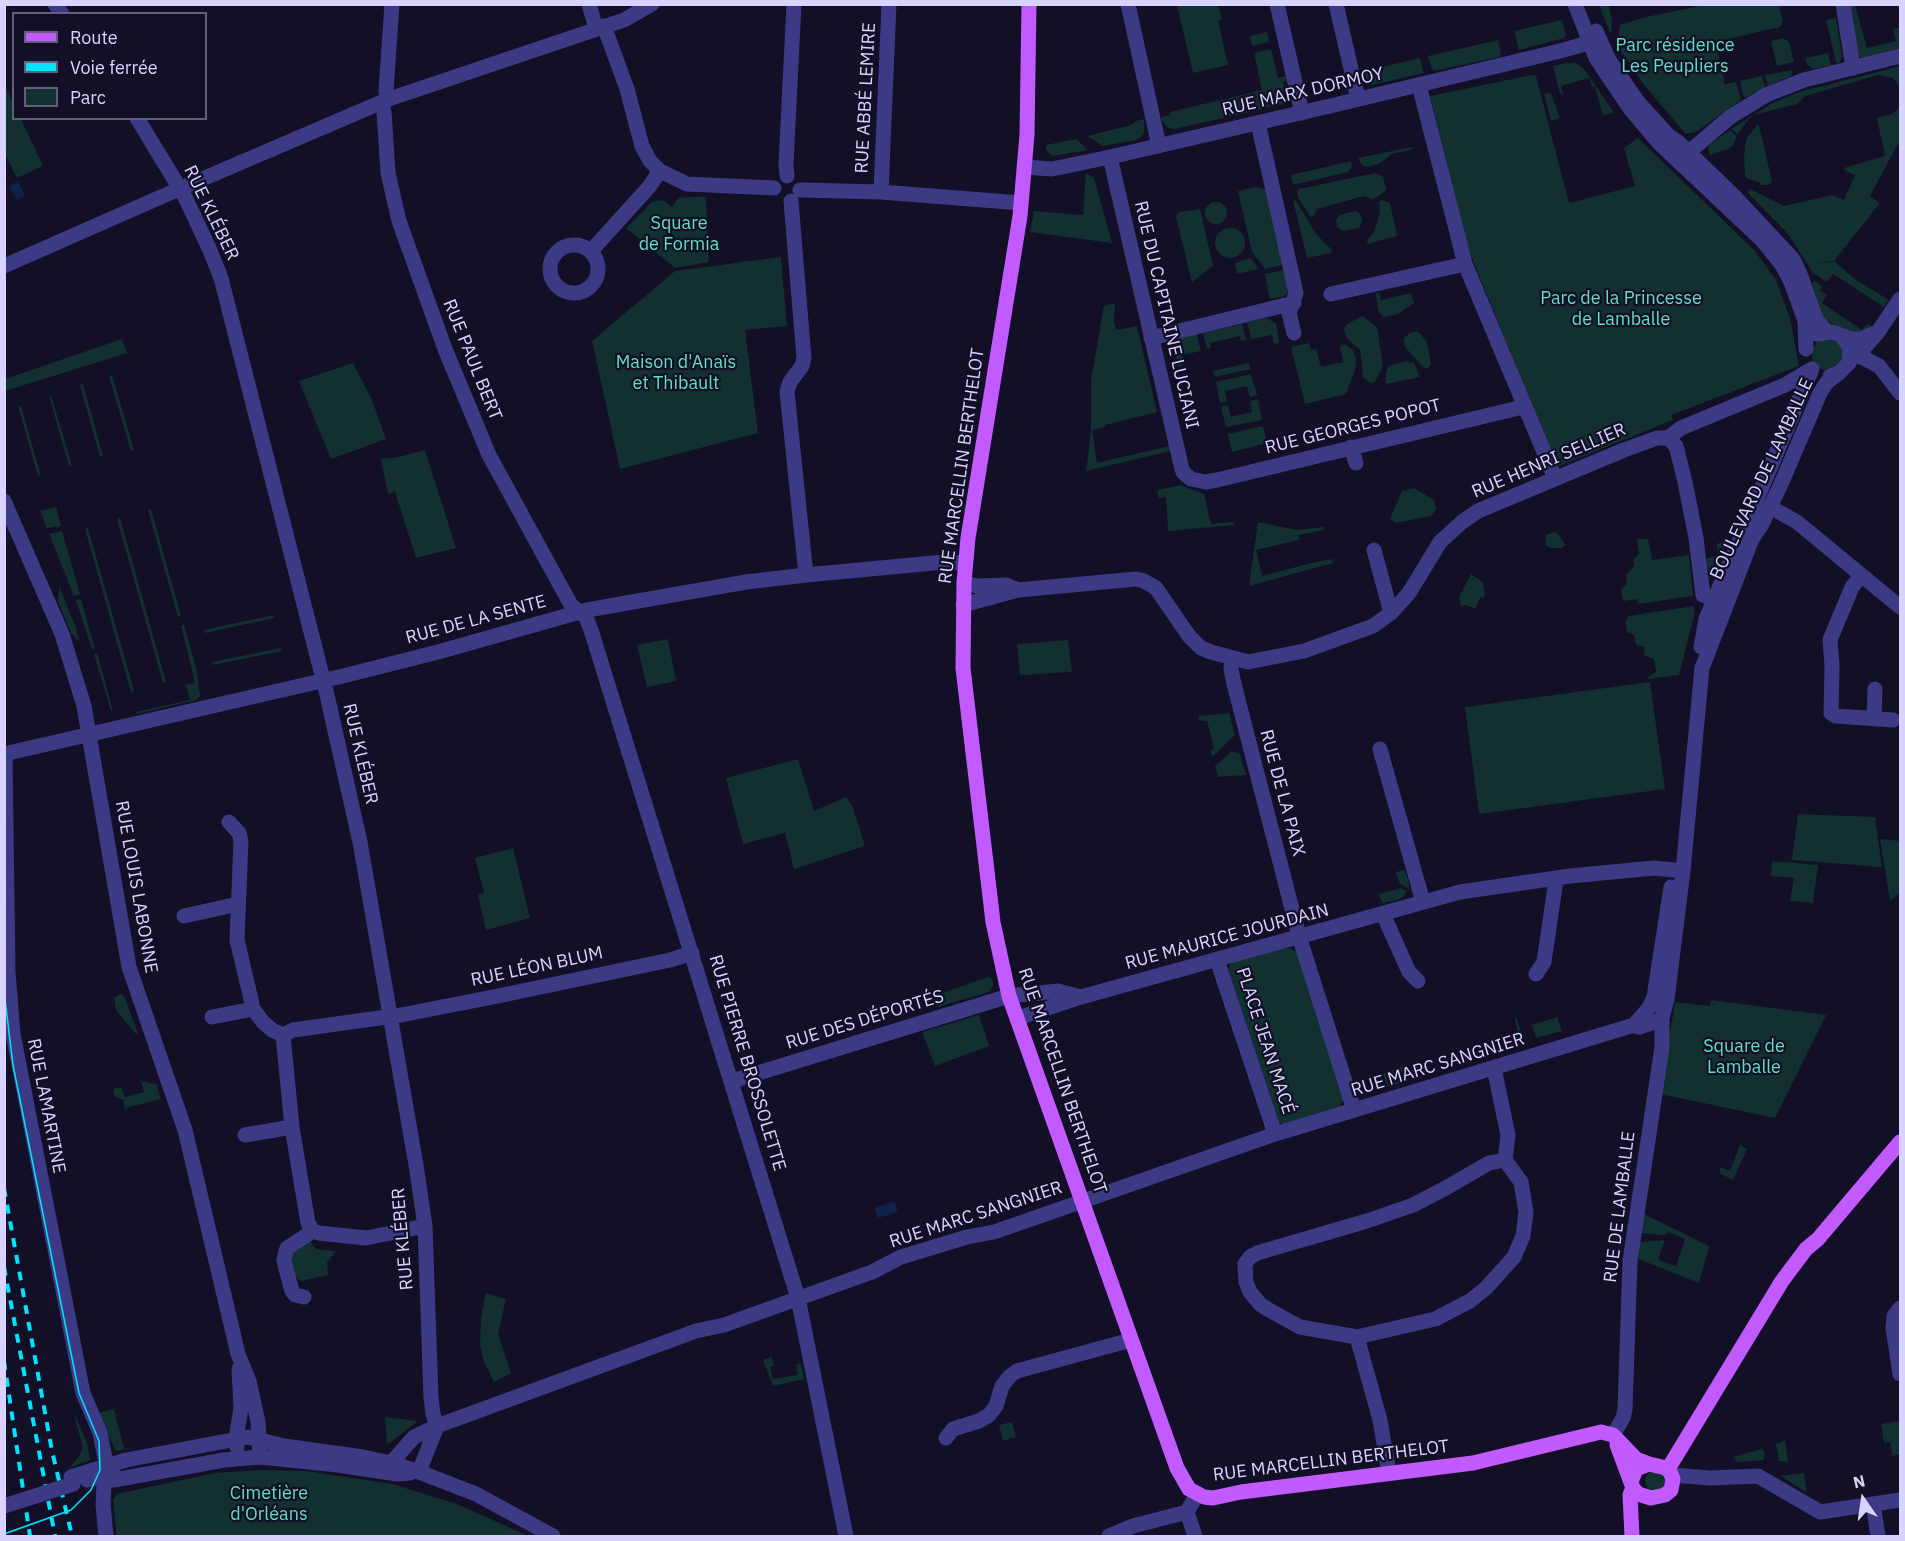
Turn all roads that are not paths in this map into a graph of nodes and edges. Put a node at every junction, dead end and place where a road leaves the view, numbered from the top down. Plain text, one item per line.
1 (392, 4) edge
2 (589, 4) edge
3 (652, 4) edge
4 (794, 4) edge
5 (889, 4) edge
6 (1029, 4) edge
7 (1128, 4) edge
8 (1277, 4) edge
9 (1336, 4) edge
10 (1575, 4) edge
11 (1585, 4) edge
12 (1844, 4) edge
13 (600, 28) junction
14 (1594, 41) junction
15 (1900, 56) edge
16 (1853, 68) junction
17 (1419, 84) junction
18 (1358, 99) junction
19 (385, 101) junction
20 (1302, 113) junction
21 (138, 120) edge
22 (1258, 123) junction
23 (1159, 146) junction
24 (1110, 157) junction
25 (1683, 157) junction
26 (1024, 167) junction
27 (660, 171) junction
28 (787, 176) junction
29 (774, 188) junction
30 (179, 189) junction
31 (881, 192) junction
32 (795, 196) junction
33 (1021, 203) junction
34 (591, 251) dead end
35 (1465, 264) junction
36 (4, 266) edge
37 (1331, 294) dead end
38 (1900, 299) edge
39 (1294, 303) junction
40 (1826, 331) junction
41 (1878, 332) junction
42 (1294, 333) dead end
43 (1842, 336) junction
44 (1151, 338) junction
45 (1806, 349) junction
46 (1854, 356) junction
47 (1812, 369) junction
48 (1839, 373) junction
49 (1900, 393) edge
50 (1523, 407) junction
51 (1668, 438) junction
52 (1351, 447) junction
53 (1356, 463) dead end
54 (1555, 478) junction
55 (1191, 479) joint
56 (4, 501) edge
57 (1770, 507) junction
58 (1374, 550) dead end
59 (965, 563) junction
60 (806, 575) junction
61 (1861, 576) junction
62 (964, 582) junction
63 (1018, 590) junction
64 (1720, 602) junction
65 (963, 605) junction
66 (1900, 607) edge
67 (579, 612) junction
68 (1391, 614) junction
69 (1232, 659) junction
70 (323, 680) junction
71 (1875, 689) dead end
72 (1874, 718) junction
73 (1893, 720) dead end
74 (90, 734) junction
75 (1380, 748) dead end
76 (5, 754) edge
77 (229, 822) dead end
78 (1678, 870) junction
79 (1556, 880) junction
80 (1423, 902) junction
81 (238, 904) junction
82 (1383, 914) junction
83 (184, 916) dead end
84 (1299, 936) junction
85 (692, 953) junction
86 (1218, 960) junction
87 (1536, 974) dead end
88 (1418, 981) dead end
89 (1009, 996) junction
90 (1081, 997) junction
91 (253, 1009) junction
92 (212, 1017) dead end
93 (390, 1017) junction
94 (1018, 1018) junction
95 (1662, 1018) junction
96 (1634, 1025) junction
97 (283, 1035) junction
98 (1494, 1068) junction
99 (732, 1081) junction
100 (1354, 1110) junction
101 (292, 1127) junction
102 (1275, 1134) junction
103 (245, 1135) dead end
104 (1900, 1142) edge
105 (1506, 1160) junction
106 (1082, 1201) junction
107 (425, 1226) junction
108 (313, 1231) junction
109 (304, 1297) dead end
110 (798, 1298) junction
111 (1900, 1308) edge
112 (1357, 1337) junction
113 (1131, 1340) junction
114 (238, 1354) junction
115 (1900, 1374) edge
116 (438, 1425) junction
117 (1613, 1436) junction
118 (946, 1438) dead end
119 (236, 1439) junction
120 (260, 1439) junction
121 (216, 1443) junction
122 (260, 1457) junction
123 (105, 1458) dead end
124 (239, 1458) junction
125 (392, 1462) junction
126 (1649, 1464) junction
127 (419, 1472) junction
128 (1389, 1473) junction
129 (1670, 1478) junction
130 (104, 1479) junction
131 (72, 1481) junction
132 (1632, 1485) junction
133 (1197, 1494) junction
134 (4, 1498) edge
135 (1651, 1498) junction
136 (1900, 1500) edge
137 (1873, 1504) junction
138 (4, 1506) edge
139 (1185, 1515) junction
140 (106, 1536) edge
141 (553, 1536) edge
142 (846, 1536) edge
143 (1109, 1536) edge
144 (1195, 1536) edge
145 (1633, 1536) edge
146 (1878, 1536) edge

1 - 19 street, RUE PAUL BERT
2 - 13 street
3 - 13 street
4 - 28 street
5 - 31 street, RUE ABBÉ LEMIRE
6 - 26 main road, RUE MARCELLIN BERTHELOT
7 - 23 street
8 - 20 street
9 - 18 street
10 - 14 street
11 - 14 street
12 - 16 street
13 - 19 street
13 - 27 street
14 - 17 street, RUE MARX DORMOY
14 - 25 street
15 - 16 street
16 - 25 street
17 - 18 street, RUE MARX DORMOY
17 - 35 street
18 - 20 street, RUE MARX DORMOY
19 - 30 street
19 - 67 street, RUE PAUL BERT
20 - 22 street, RUE MARX DORMOY
21 - 30 street, RUE KLÉBER
22 - 23 street, RUE MARX DORMOY
22 - 39 street
23 - 24 street, RUE MARX DORMOY
24 - 26 street, RUE MARX DORMOY
24 - 44 street, RUE DU CAPITAINE LUCIANI
25 - 40 street
25 - 45 street
26 - 33 main road, RUE MARCELLIN BERTHELOT
27 - 29 street
27 - 34 street
28 - 29 street
28 - 32 street
29 - 32 street
30 - 36 street
30 - 70 street, RUE KLÉBER
31 - 32 street
31 - 33 street
32 - 60 street
33 - 59 main road, RUE MARCELLIN BERTHELOT
35 - 37 street
35 - 50 street
38 - 41 street
39 - 42 street
39 - 44 street
40 - 43 street
40 - 45 street
41 - 43 street
41 - 46 street
43 - 46 street
44 - 55 street, RUE DU CAPITAINE LUCIANI
45 - 47 street
46 - 48 street
46 - 49 street
47 - 48 street
47 - 51 street, RUE HENRI SELLIER
47 - 64 street, BOULEVARD DE LAMBALLE
48 - 57 street, BOULEVARD DE LAMBALLE
50 - 52 street, RUE GEORGES POPOT
50 - 54 street
51 - 54 street, RUE HENRI SELLIER
51 - 64 street
52 - 53 street
52 - 55 street, RUE GEORGES POPOT
54 - 68 street, RUE HENRI SELLIER
56 - 74 street, RUE LOUIS LABONNE
57 - 61 street
57 - 64 street, BOULEVARD DE LAMBALLE
58 - 68 street
59 - 60 street, RUE DE LA SENTE
59 - 62 main road, RUE MARCELLIN BERTHELOT
60 - 67 street, RUE DE LA SENTE
61 - 66 street
61 - 72 street
62 - 63 street, RUE HENRI SELLIER
62 - 65 main road, RUE MARCELLIN BERTHELOT
63 - 65 street, RUE HENRI SELLIER
63 - 69 street, RUE HENRI SELLIER
64 - 78 street, BOULEVARD DE LAMBALLE
65 - 89 main road, RUE MARCELLIN BERTHELOT
67 - 70 street, RUE DE LA SENTE
67 - 85 street, RUE PIERRE BROSSOLETTE
68 - 69 street, RUE HENRI SELLIER
69 - 84 street, RUE DE LA PAIX
70 - 74 street, RUE DE LA SENTE
70 - 93 street, RUE KLÉBER
71 - 72 street
72 - 73 street
74 - 76 street, RUE DE LA SENTE
74 - 114 street, RUE LOUIS LABONNE
75 - 80 street
76 - 123 street, RUE LAMARTINE
77 - 81 street
78 - 79 street, RUE MAURICE JOURDAIN
78 - 95 street, BOULEVARD DE LAMBALLE
78 - 96 street, BOULEVARD DE LAMBALLE
79 - 80 street, RUE MAURICE JOURDAIN
79 - 87 street
80 - 82 street, RUE MAURICE JOURDAIN
81 - 83 street
81 - 91 street
82 - 84 street, RUE MAURICE JOURDAIN
82 - 88 street
84 - 86 street, RUE MAURICE JOURDAIN
84 - 100 street
85 - 93 street, RUE LÉON BLUM
85 - 99 street, RUE PIERRE BROSSOLETTE
86 - 90 street, RUE MAURICE JOURDAIN
86 - 102 street, PLACE JEAN MACÉ
89 - 90 street, RUE MAURICE JOURDAIN
89 - 94 main road, RUE MARCELLIN BERTHELOT
89 - 99 street, RUE DES DÉPORTÉS
90 - 94 street, RUE MAURICE JOURDAIN
91 - 92 street
91 - 97 street
93 - 97 street, RUE LÉON BLUM
93 - 107 street, RUE KLÉBER
94 - 106 main road, RUE MARCELLIN BERTHELOT
95 - 96 street
95 - 117 street, RUE DE LAMBALLE
96 - 98 street, RUE MARC SANGNIER
97 - 101 street
98 - 100 street, RUE MARC SANGNIER
98 - 105 street
99 - 110 street, RUE PIERRE BROSSOLETTE
100 - 102 street, RUE MARC SANGNIER
101 - 103 street
101 - 108 street
102 - 106 street, RUE MARC SANGNIER
104 - 129 main road
105 - 112 street
105 - 112 street
106 - 110 street, RUE MARC SANGNIER
106 - 113 main road, RUE MARCELLIN BERTHELOT
107 - 108 street
107 - 116 street, RUE KLÉBER
108 - 109 street
110 - 116 street, RUE MARC SANGNIER
110 - 142 street, RUE PIERRE BROSSOLETTE
111 - 115 street
112 - 128 street
113 - 118 street
113 - 133 main road, RUE MARCELLIN BERTHELOT
114 - 119 street, RUE LOUIS LABONNE
114 - 120 street, RUE LOUIS LABONNE
116 - 125 street, RUE MARC SANGNIER
116 - 127 street
117 - 126 main road
117 - 128 main road, RUE MARCELLIN BERTHELOT
117 - 132 main road
119 - 120 street
119 - 121 street
119 - 124 street, RUE LOUIS LABONNE
120 - 122 street, RUE LOUIS LABONNE
120 - 125 street
121 - 130 street
121 - 131 street
122 - 124 street
122 - 127 street
124 - 130 street
125 - 127 street
126 - 129 main road
126 - 132 main road
127 - 141 street
128 - 133 main road, RUE MARCELLIN BERTHELOT
129 - 135 main road
129 - 137 street
130 - 131 street
130 - 140 street
131 - 134 street
131 - 138 street, bridge
132 - 135 main road
132 - 145 main road
133 - 139 street
135 - 145 main road
136 - 137 street
137 - 146 street
139 - 143 street
139 - 144 street

